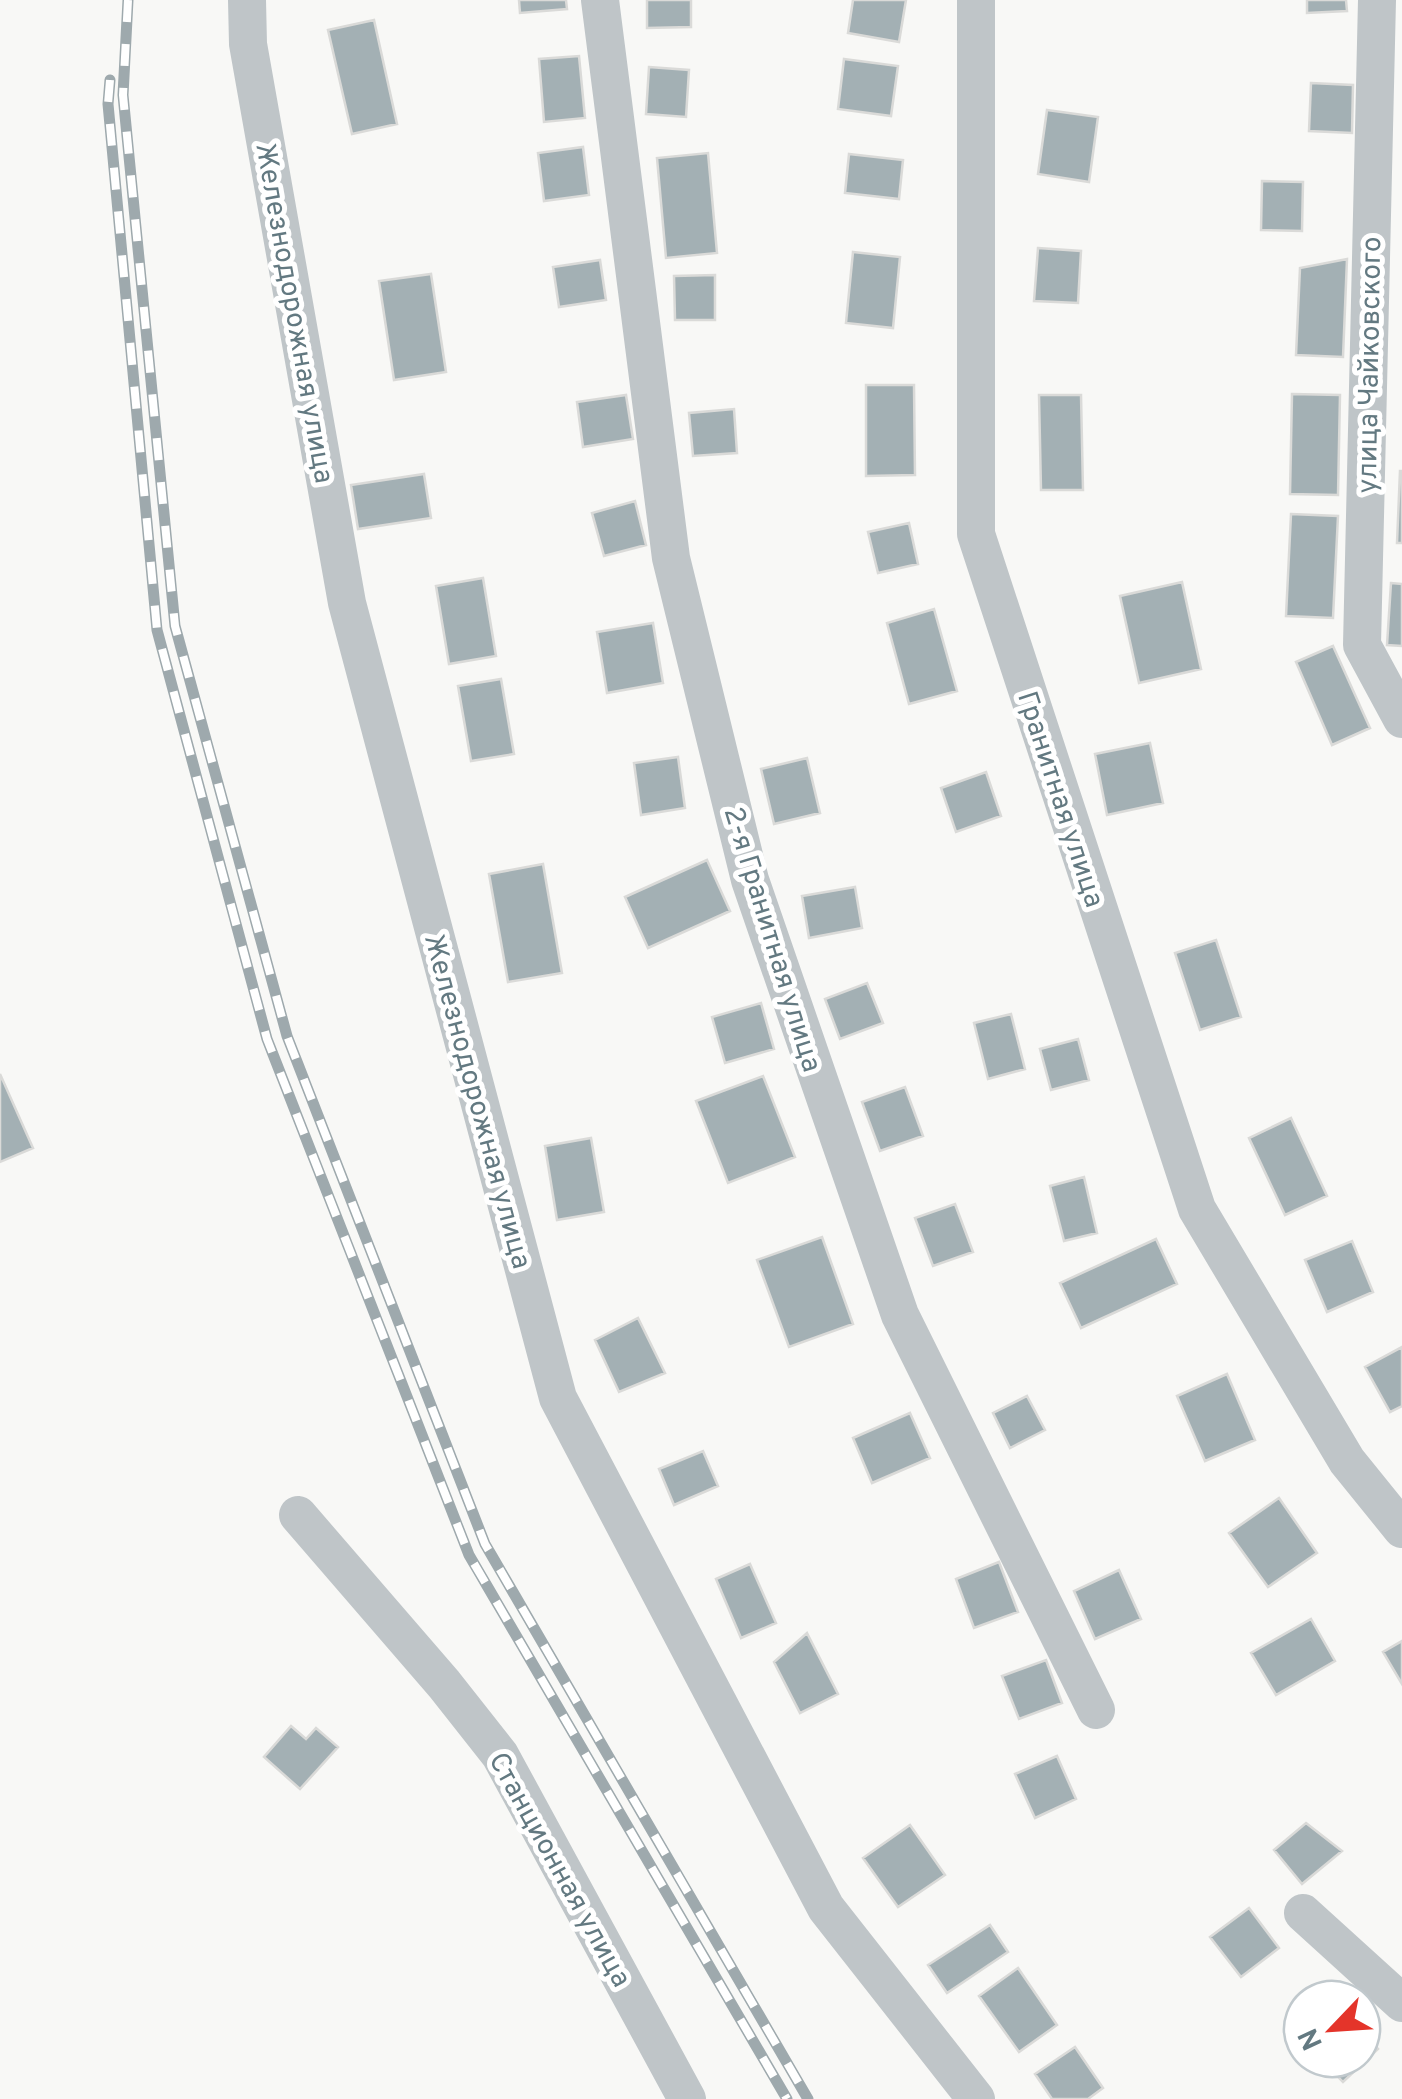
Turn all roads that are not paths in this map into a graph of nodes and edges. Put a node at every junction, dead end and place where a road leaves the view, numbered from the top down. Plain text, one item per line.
1 (247, 0) edge
2 (600, 0) edge
3 (976, 0) edge
4 (1377, 0) edge
5 (1402, 719) edge
6 (298, 1516) dead end
7 (1402, 1529) edge
8 (1096, 1710) dead end
9 (1303, 1913) dead end
10 (1402, 2003) edge
11 (688, 2099) edge
12 (976, 2099) edge

1 - 12 street, Железнодорожная улица
2 - 8 street, 2-я Гранитная улица
3 - 7 street, Гранитная улица
4 - 5 street, улица Чайковского
6 - 11 street, Станционная улица
9 - 10 street

